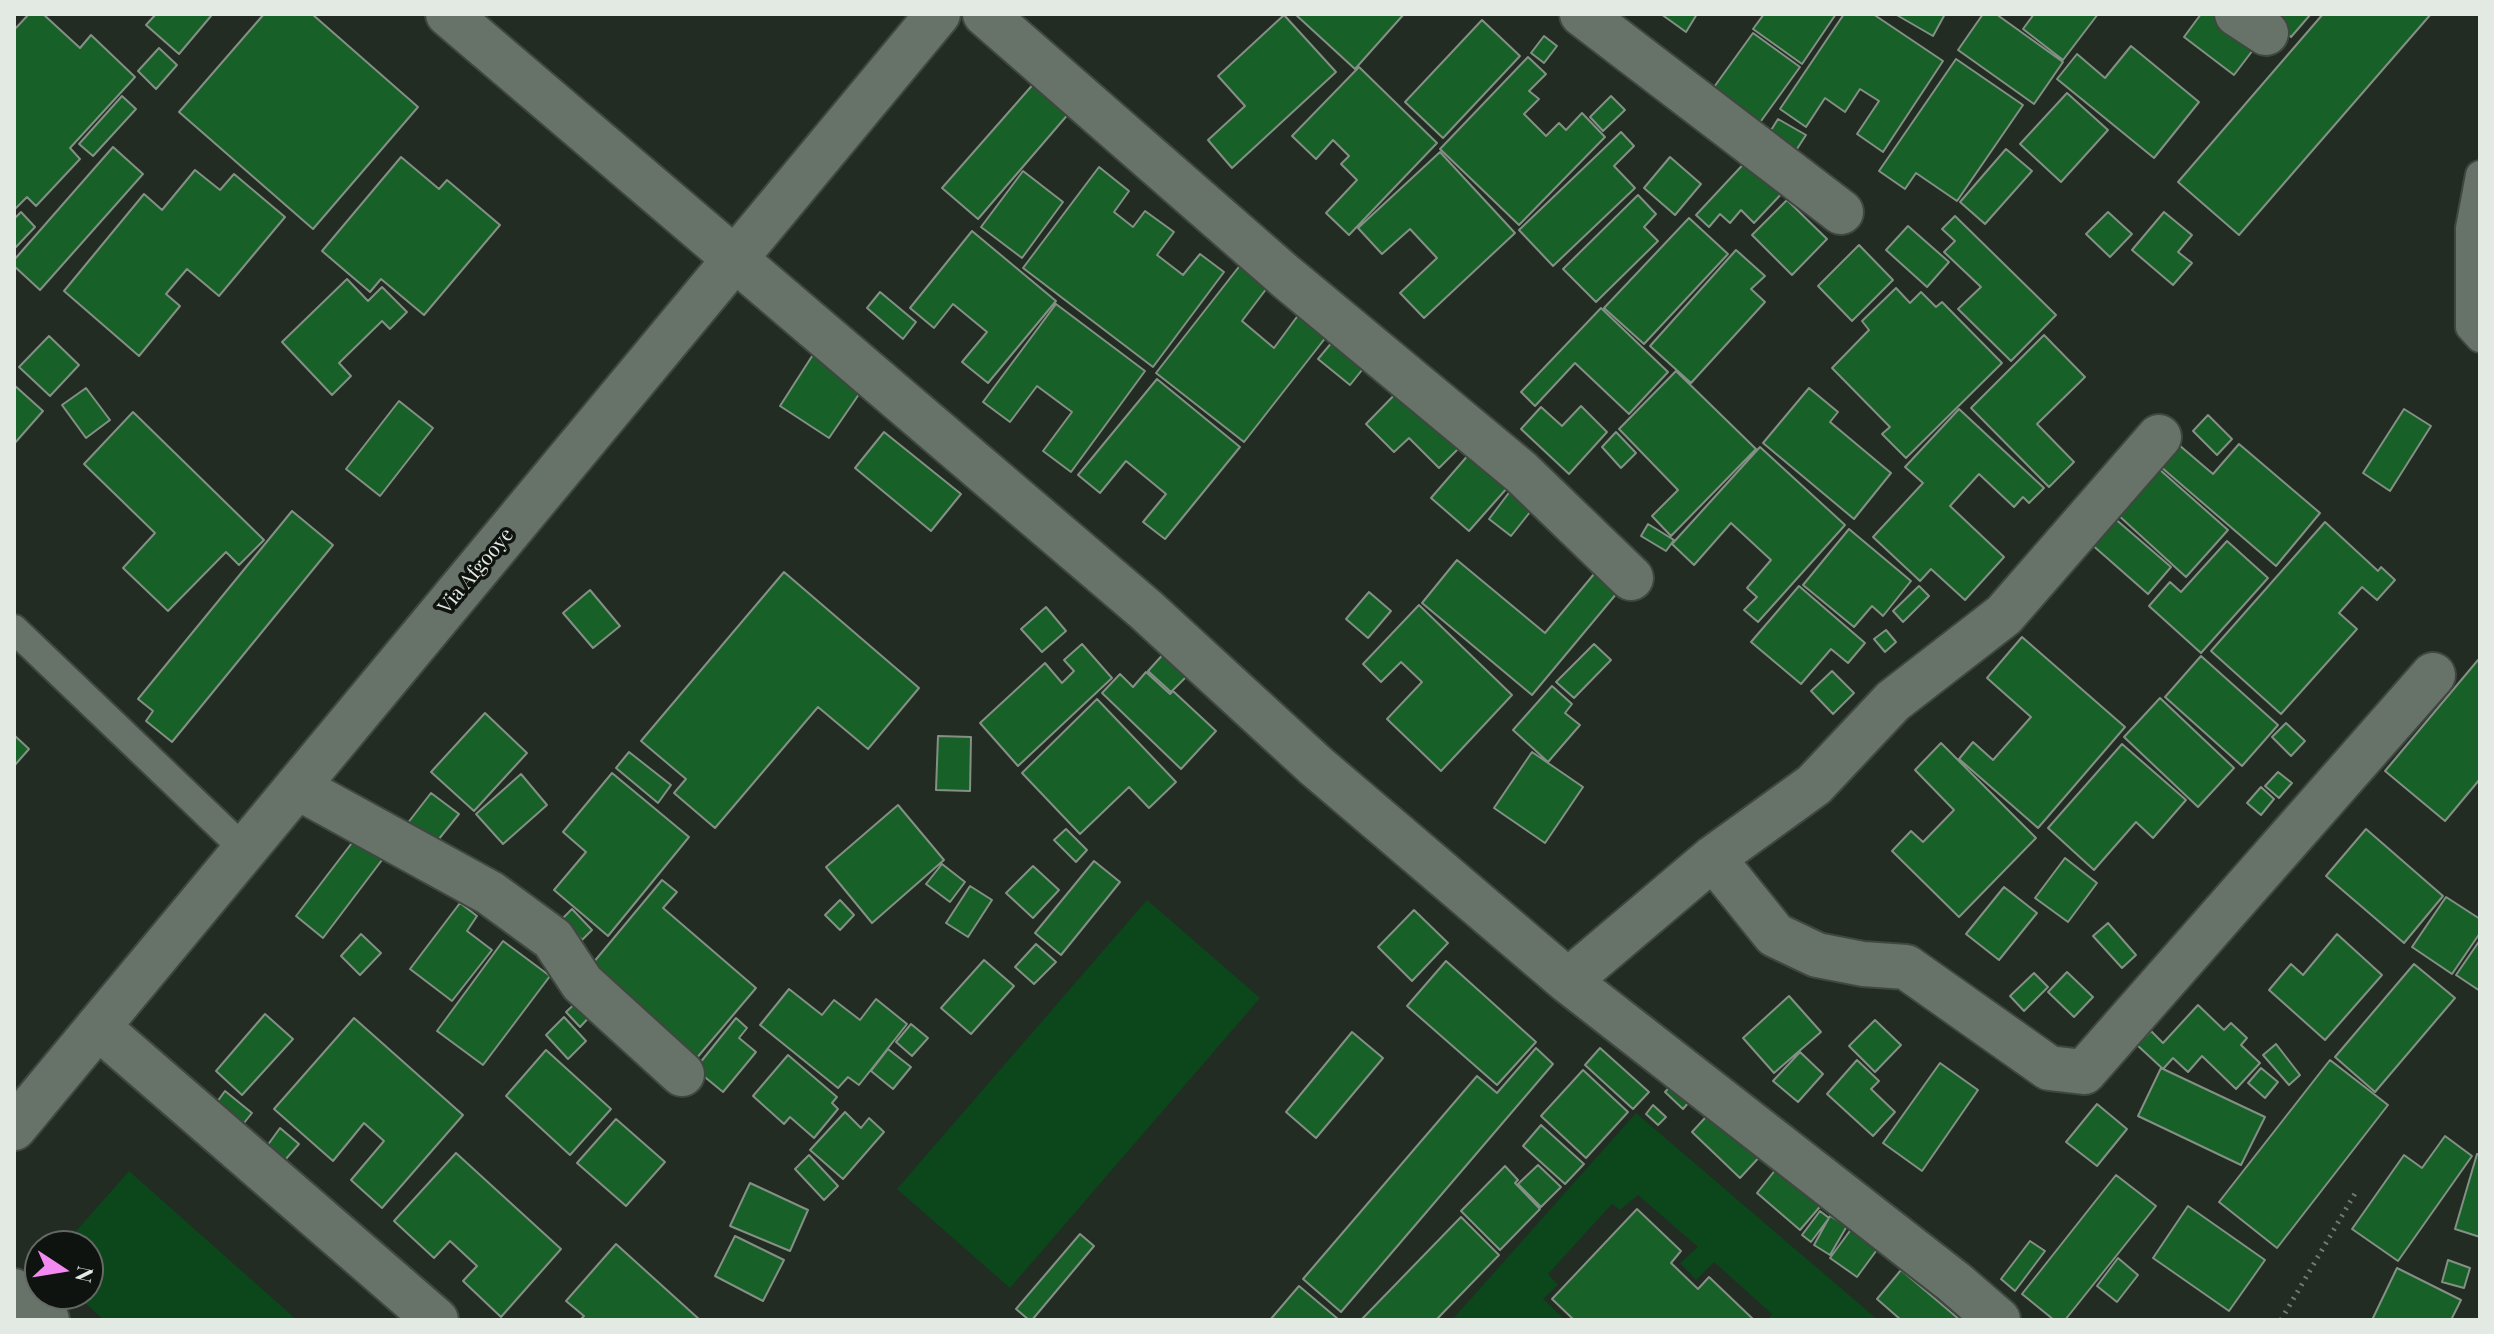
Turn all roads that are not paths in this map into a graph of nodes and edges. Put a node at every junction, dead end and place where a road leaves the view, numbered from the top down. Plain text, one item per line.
1 (448, 14) edge
2 (938, 14) edge
3 (985, 14) edge
4 (1582, 14) edge
5 (2480, 175) edge
6 (1841, 212) dead end
7 (734, 259) junction
8 (2480, 338) edge
9 (2159, 437) dead end
10 (1631, 578) dead end
11 (14, 629) edge
12 (2433, 675) dead end
13 (297, 787) junction
14 (245, 850) junction
15 (1713, 858) junction
16 (1568, 981) junction
17 (98, 1027) junction
18 (682, 1074) dead end
19 (14, 1128) edge
20 (14, 1291) edge
21 (47, 1320) edge
22 (436, 1320) edge
23 (1998, 1320) edge

1 - 7 street
2 - 7 street, Via Afgooye
3 - 10 street
4 - 6 street
5 - 8 lane
7 - 13 street, Via Afgooye
7 - 16 street
9 - 15 street
11 - 14 lane
12 - 15 street
13 - 14 street, Via Afgooye
13 - 18 street
14 - 17 street, Via Afgooye
15 - 16 street
16 - 23 street
17 - 19 street, Via Afgooye
17 - 22 street
20 - 21 street

